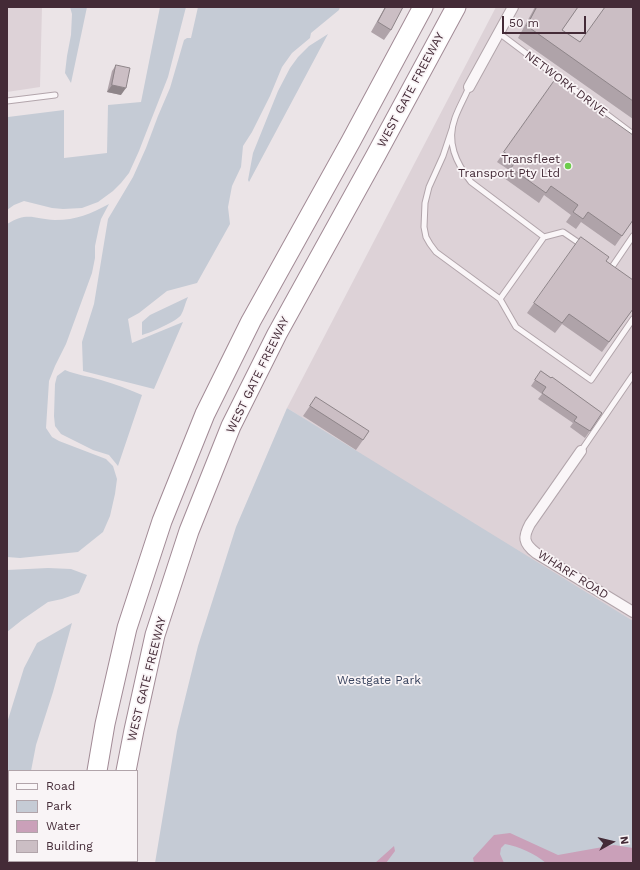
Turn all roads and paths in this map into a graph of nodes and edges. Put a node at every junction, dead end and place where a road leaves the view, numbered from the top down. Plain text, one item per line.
1 (423, 7) edge
2 (456, 7) edge
3 (513, 7) edge
4 (499, 33) junction
5 (470, 86) joint
6 (55, 95) dead end
7 (7, 102) edge
8 (452, 129) junction
9 (633, 134) edge
10 (633, 236) edge
11 (544, 237) junction
12 (588, 250) edge
13 (606, 262) edge
14 (612, 267) junction
15 (617, 270) edge
16 (500, 299) junction
17 (633, 320) edge
18 (633, 375) edge
19 (581, 451) joint
20 (633, 612) edge
21 (97, 770) edge
22 (126, 770) edge

1 - 21 highway
2 - 22 highway, WEST GATE FREEWAY
3 - 4 street
4 - 5 street
4 - 9 lane, NETWORK DRIVE
5 - 8 lane
6 - 7 lane
8 - 11 lane
8 - 16 lane
10 - 14 lane
11 - 12 lane
11 - 16 lane
13 - 14 lane
14 - 15 lane
16 - 17 lane
18 - 19 lane
19 - 20 street, WHARF ROAD

